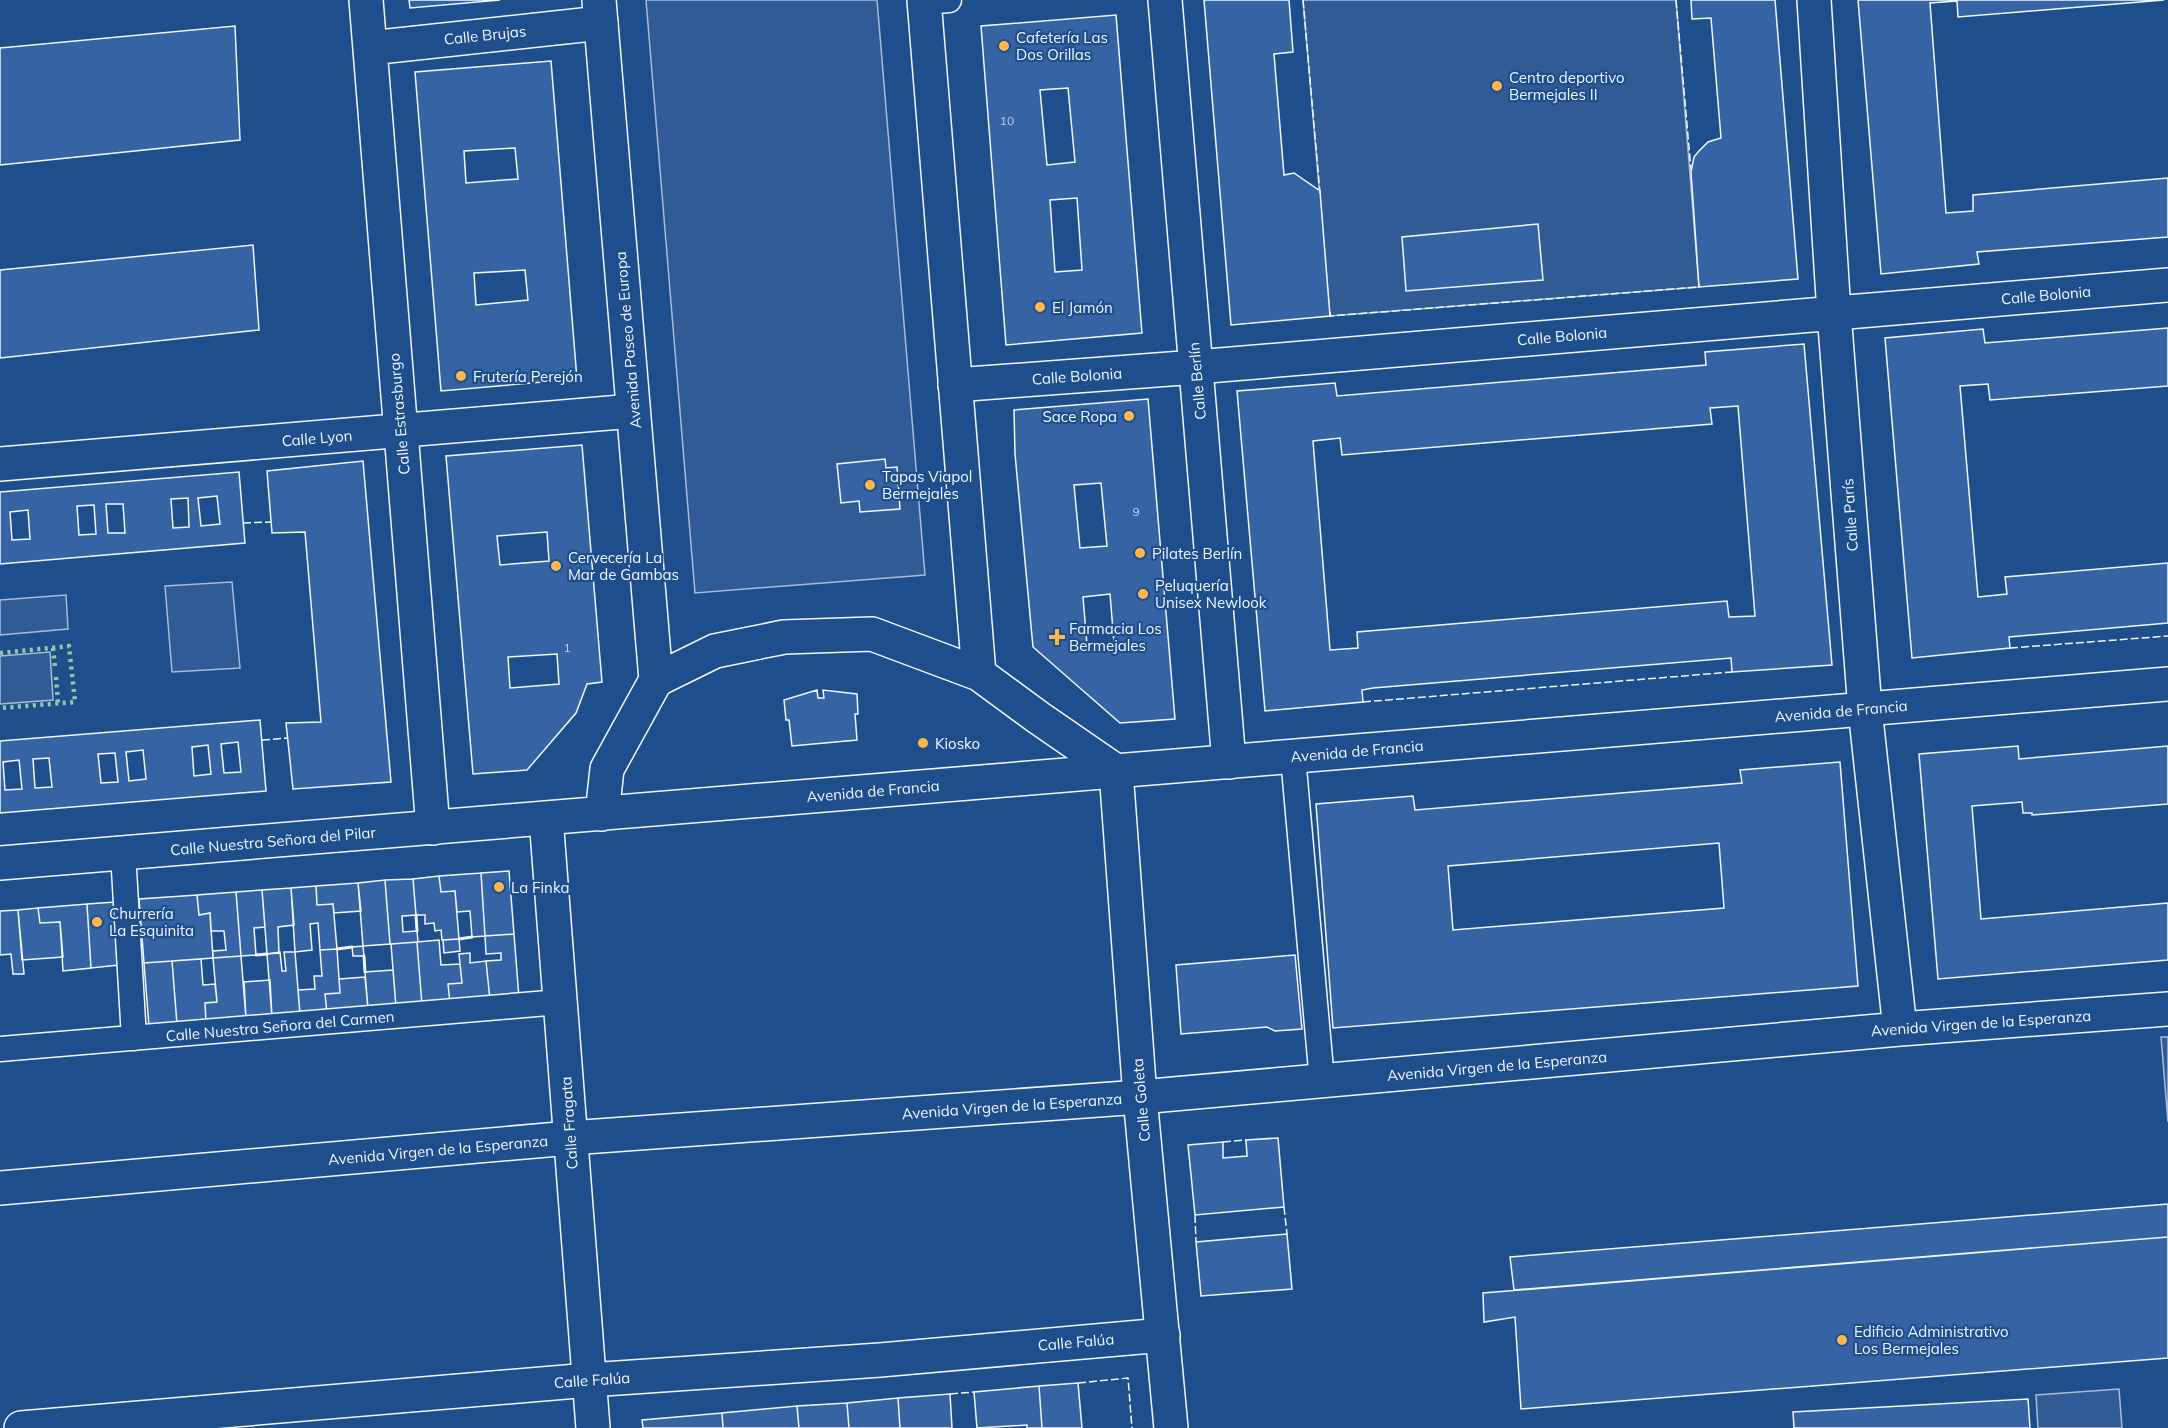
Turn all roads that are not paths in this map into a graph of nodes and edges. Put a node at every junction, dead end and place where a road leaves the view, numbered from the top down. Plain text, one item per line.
1 (366, 0) edge
2 (1165, 0) edge
3 (1814, 0) edge
4 (932, 1) edge
5 (600, 12) edge
6 (369, 48) junction
7 (2168, 285) edge
8 (1834, 313) junction
9 (1196, 367) junction
10 (955, 385) junction
11 (633, 411) junction
12 (401, 432) junction
13 (0, 464) edge
14 (979, 674) junction
15 (656, 680) junction
16 (2168, 684) edge
17 (1865, 710) junction
18 (1293, 757) junction
19 (1228, 762) junction
20 (1116, 771) junction
21 (602, 813) junction
22 (546, 818) junction
23 (433, 828) junction
24 (123, 853) junction
25 (0, 863) edge
26 (560, 1002) junction
27 (2168, 1009) edge
28 (1900, 1029) junction
29 (134, 1038) junction
30 (0, 1049) edge
31 (1322, 1081) junction
32 (1140, 1097) junction
33 (570, 1138) junction
34 (0, 1188) edge
35 (1163, 1335) junction
36 (589, 1380) junction
37 (21, 1428) edge
38 (593, 1428) edge
39 (1171, 1428) edge

1 - 6 street, Calle Estrasburgo
2 - 9 street, Calle Berlín
3 - 8 street, Calle París
4 - 10 street
5 - 6 street, Calle Brujas
5 - 11 street, Avenida Paseo de Europa
6 - 12 street, Calle Estrasburgo
7 - 8 street, Calle Bolonia
8 - 9 street, Calle Bolonia
8 - 17 street, Calle París
9 - 10 street, Calle Bolonia
9 - 19 street, Calle Berlín
10 - 14 street
11 - 12 street, Calle Lyon
11 - 15 street, Avenida Paseo de Europa
12 - 13 street, Calle Lyon
12 - 23 street, Calle Estrasburgo
14 - 15 street
14 - 20 street
15 - 21 street
16 - 17 street, Avenida de Francia
17 - 18 street, Avenida de Francia
17 - 28 street, Calle París
18 - 19 street, Avenida de Francia
18 - 31 street
19 - 20 street, Avenida de Francia
20 - 21 street, Avenida de Francia
20 - 32 street, Calle Goleta
21 - 22 street, Avenida de Francia
22 - 23 street, Calle Nuestra Señora del Pilar
22 - 26 street, Calle Fragata
23 - 24 street, Calle Nuestra Señora del Pilar
24 - 25 street, Calle Nuestra Señora del Pilar
24 - 29 street
26 - 29 street, Calle Nuestra Señora del Carmen
26 - 33 street, Calle Fragata
27 - 28 street, Avenida Virgen de la Esperanza
28 - 31 street, Avenida Virgen de la Esperanza
29 - 30 street, Calle Nuestra Señora del Carmen
31 - 32 street, Avenida Virgen de la Esperanza
32 - 33 street, Avenida Virgen de la Esperanza
32 - 35 street, Calle Goleta
33 - 34 street, Avenida Virgen de la Esperanza
33 - 36 street, Calle Fragata
35 - 36 street, Calle Falúa
35 - 39 street, Calle Goleta
36 - 37 street, Calle Falúa
36 - 38 street, Calle Fragata

